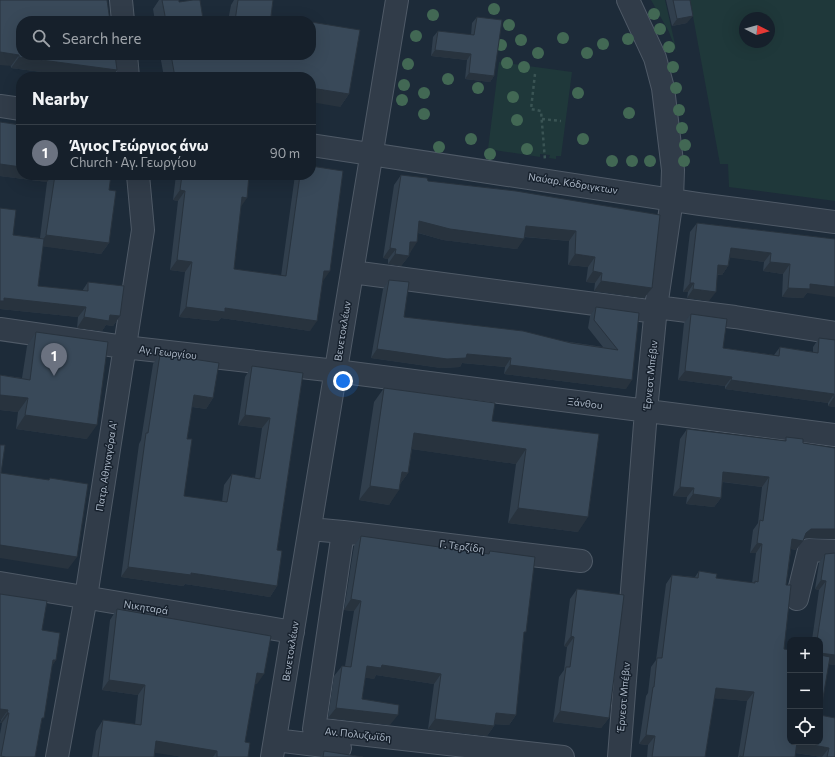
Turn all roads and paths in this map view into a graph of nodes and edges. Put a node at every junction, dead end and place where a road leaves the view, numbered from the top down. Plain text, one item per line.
1 (121, 0) edge
2 (397, 0) edge
3 (628, 0) edge
4 (123, 16) edge
5 (126, 60) edge
6 (128, 72) edge
7 (535, 74) dead end
8 (0, 106) edge
9 (16, 108) edge
10 (542, 119) junction
11 (561, 121) dead end
12 (316, 146) edge
13 (372, 153) junction
14 (545, 154) dead end
15 (138, 180) edge
16 (672, 199) junction
17 (835, 222) edge
18 (352, 272) junction
19 (656, 309) junction
20 (0, 329) edge
21 (835, 333) edge
22 (124, 347) junction
23 (336, 371) junction
24 (646, 411) junction
25 (835, 435) edge
26 (310, 528) junction
27 (343, 532) junction
28 (835, 551) edge
29 (582, 561) dead end
30 (0, 583) edge
31 (86, 597) junction
32 (797, 599) dead end
33 (293, 632) junction
34 (273, 749) edge
35 (355, 750) dead end
36 (58, 757) edge
37 (563, 757) edge
38 (618, 757) edge

1 - 4 street
2 - 13 street, Βενετοκλέων
3 - 16 street, Έρνεστ Μπέβιν
5 - 6 street
7 - 10 path
8 - 9 street
10 - 11 path
10 - 14 path
12 - 13 street, Ναύαρ. Κόδριγκτων
13 - 16 street, Ναύαρ. Κόδριγκτων
13 - 18 street, Βενετοκλέων
15 - 22 street, Πατρ. Αθηναγόρα Α'
16 - 17 street, Ναύαρ. Κόδριγκτων
16 - 19 street, Έρνεστ Μπέβιν
18 - 19 street
18 - 23 street, Βενετοκλέων
19 - 21 street
19 - 24 street, Έρνεστ Μπέβιν
20 - 22 street, Αγ. Γεωργίου
22 - 23 street, Αγ. Γεωργίου
22 - 31 street, Πατρ. Αθηναγόρα Α'
23 - 24 street, Ξάνθου
23 - 26 street, Βενετοκλέων
24 - 25 street, Ξάνθου
24 - 38 street, Έρνεστ Μπέβιν
26 - 27 street
26 - 33 street, Βενετοκλέων
27 - 29 street, Γ. Τερζίδη
27 - 37 street, Αν. Πολυζωϊδη
28 - 32 street
30 - 31 street, Νικηταρά
31 - 33 street, Νικηταρά
31 - 36 street, Πατρ. Αθηναγόρα Α'
33 - 34 street, Βενετοκλέων
34 - 35 street

